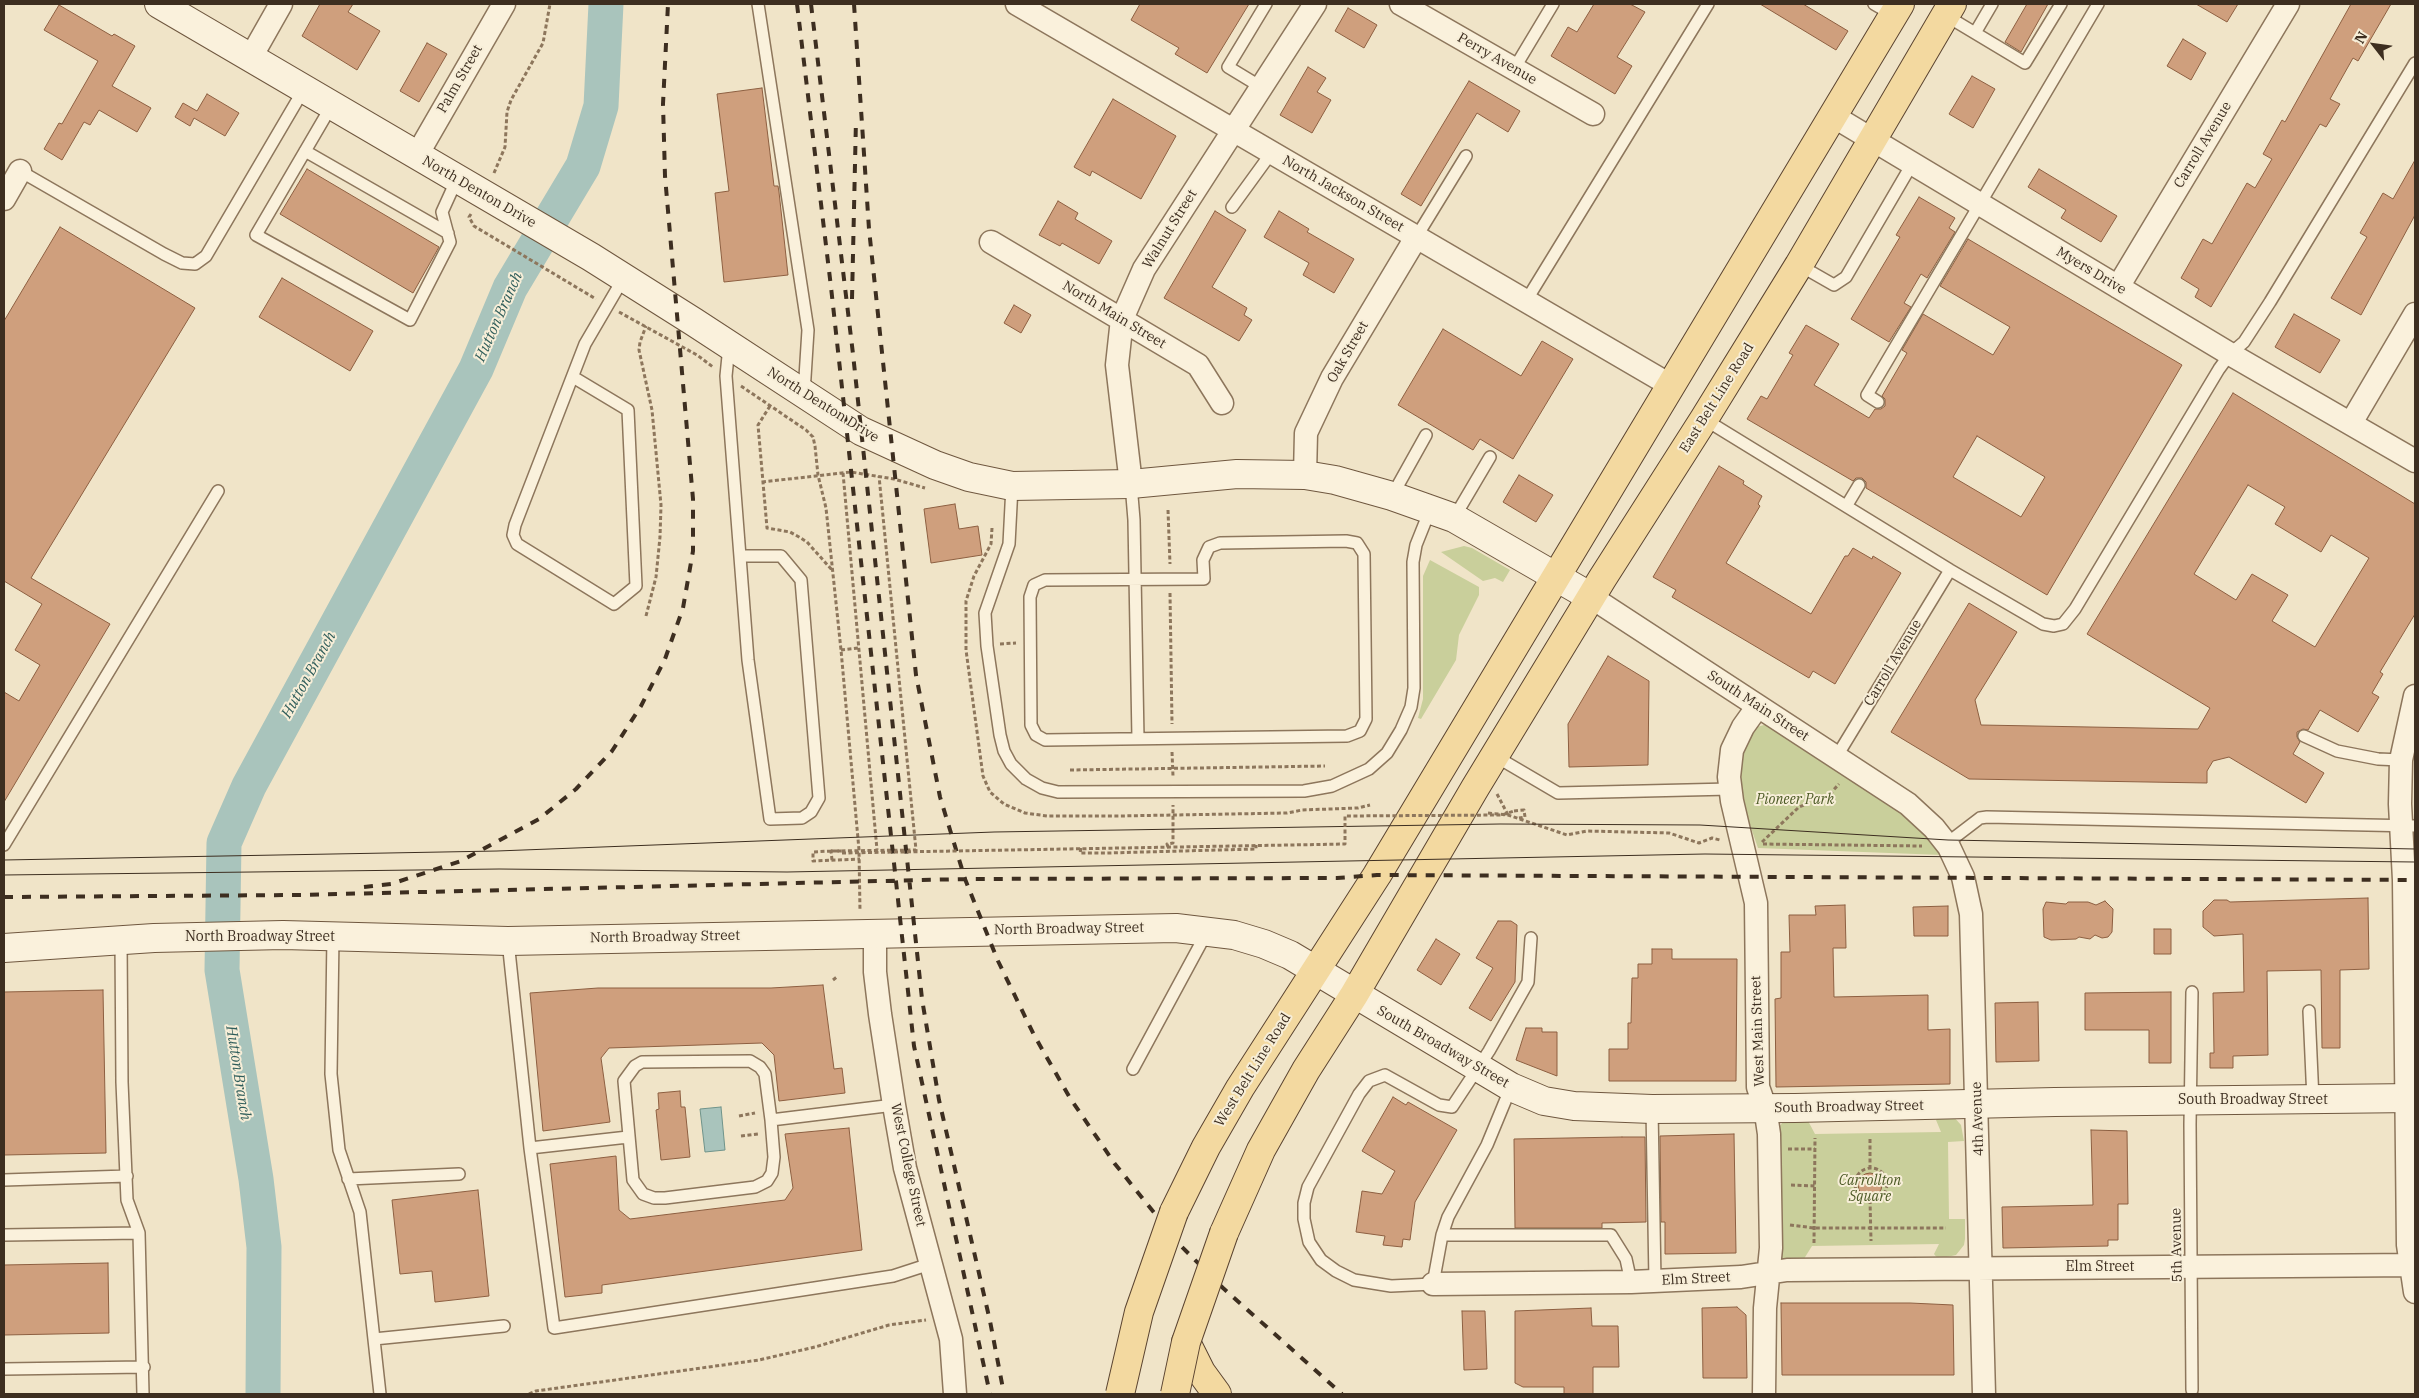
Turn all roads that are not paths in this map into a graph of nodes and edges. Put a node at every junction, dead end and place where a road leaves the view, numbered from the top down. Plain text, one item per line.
1 (159, 4) edge
2 (281, 4) edge
3 (504, 4) edge
4 (758, 4) edge
5 (1016, 4) edge
6 (1266, 4) edge
7 (1315, 4) edge
8 (1401, 4) edge
9 (1553, 4) edge
10 (1708, 4) edge
11 (1992, 4) edge
12 (2061, 4) edge
13 (2098, 4) edge
14 (2288, 4) edge
15 (1889, 8) edge
16 (1948, 10) edge
17 (1975, 33) junction
18 (250, 57) junction
19 (2415, 63) edge
20 (1514, 69) junction
21 (1261, 86) junction
22 (304, 89) junction
23 (332, 105) junction
24 (1593, 114) dead end
25 (1833, 116) junction
26 (1233, 129) junction
27 (1873, 140) junction
28 (305, 151) junction
29 (1272, 152) junction
30 (417, 155) junction
31 (1466, 156) dead end
32 (1912, 164) junction
33 (20, 171) joint
34 (457, 179) junction
35 (4, 199) edge
36 (1980, 204) junction
37 (1232, 207) dead end
38 (448, 233) junction
39 (1417, 236) junction
40 (991, 242) dead end
41 (1798, 265) junction
42 (623, 279) junction
43 (2118, 287) junction
44 (1526, 301) junction
45 (2415, 314) edge
46 (1122, 319) junction
47 (729, 344) junction
48 (2230, 354) junction
49 (573, 377) junction
50 (1670, 385) junction
51 (804, 394) junction
52 (1878, 402) dead end
53 (1222, 403) dead end
54 (1704, 419) junction
55 (2351, 423) junction
56 (1426, 435) dead end
57 (1490, 457) dead end
58 (2415, 461) edge
59 (1306, 475) junction
60 (1130, 484) junction
61 (1859, 485) dead end
62 (1012, 486) junction
63 (218, 491) dead end
64 (1392, 496) junction
65 (1847, 505) junction
66 (1442, 513) junction
67 (742, 556) junction
68 (1950, 570) junction
69 (1557, 577) junction
70 (1135, 579) junction
71 (1590, 597) junction
72 (2415, 696) edge
73 (1758, 706) junction
74 (2304, 736) dead end
75 (1138, 739) junction
76 (1495, 756) junction
77 (1837, 756) junction
78 (2402, 760) junction
79 (1730, 789) junction
80 (2408, 826) edge
81 (4, 845) edge
82 (1942, 846) junction
83 (868, 923) junction
84 (1207, 931) junction
85 (333, 936) junction
86 (1532, 938) dead end
87 (121, 940) junction
88 (508, 941) junction
89 (4, 948) edge
90 (1317, 971) junction
91 (2192, 992) dead end
92 (1354, 995) junction
93 (2309, 1011) dead end
94 (1478, 1068) junction
95 (1133, 1069) dead end
96 (1511, 1087) junction
97 (2410, 1098) edge
98 (2190, 1100) junction
99 (2313, 1100) junction
100 (894, 1105) junction
101 (1977, 1105) junction
102 (1765, 1107) junction
103 (1652, 1109) junction
104 (771, 1120) junction
105 (628, 1137) junction
106 (530, 1148) junction
107 (459, 1174) dead end
108 (126, 1176) junction
109 (348, 1179) junction
110 (4, 1180) edge
111 (139, 1233) junction
112 (4, 1235) edge
113 (1442, 1235) junction
114 (930, 1264) junction
115 (2413, 1265) edge
116 (2193, 1267) junction
117 (1981, 1268) junction
118 (1767, 1274) junction
119 (1655, 1280) junction
120 (1631, 1282) junction
121 (1434, 1284) junction
122 (2415, 1292) edge
123 (504, 1326) dead end
124 (374, 1339) junction
125 (1186, 1342) junction
126 (144, 1367) junction
127 (4, 1369) edge
128 (2192, 1390) dead end
129 (143, 1394) edge
130 (380, 1394) edge
131 (955, 1394) edge
132 (1120, 1394) edge
133 (1175, 1394) edge
134 (1217, 1394) edge
135 (1764, 1394) edge
136 (1984, 1394) edge

1 - 18 street, North Denton Drive
2 - 18 street
3 - 30 street, Palm Street
4 - 51 lane
5 - 26 street, North Jackson Street
6 - 21 lane
7 - 21 street, Walnut Street
8 - 20 street, Perry Avenue
9 - 20 lane
10 - 44 lane
11 - 17 lane
12 - 17 lane
13 - 36 lane
14 - 43 street, Carroll Avenue
15 - 25 main road
16 - 17 lane
16 - 27 main road, East Belt Line Road
18 - 22 street, North Denton Drive
19 - 48 lane
20 - 24 street, Perry Avenue
21 - 26 street, Walnut Street
22 - 23 street, North Denton Drive
22 - 33 lane
23 - 28 lane
23 - 30 street, North Denton Drive
25 - 27 street, Myers Drive
25 - 50 main road
26 - 29 street, North Jackson Street
26 - 46 street, Walnut Street
27 - 32 street, Myers Drive
27 - 41 main road, East Belt Line Road
28 - 38 lane
28 - 38 lane
29 - 37 lane
29 - 39 street, North Jackson Street
30 - 34 street, North Denton Drive
31 - 39 lane
32 - 36 street, Myers Drive
32 - 41 lane
33 - 35 street
34 - 38 lane
34 - 42 street, North Denton Drive
36 - 43 street, Myers Drive
36 - 52 lane
39 - 44 street, North Jackson Street
39 - 59 street, Oak Street
40 - 46 street, North Main Street
41 - 54 main road, East Belt Line Road
42 - 47 street, North Denton Drive
42 - 49 lane
43 - 48 street, Myers Drive
44 - 50 street, North Jackson Street
45 - 55 street
46 - 53 street, North Main Street
46 - 60 street, Walnut Street
47 - 51 street, North Denton Drive
47 - 67 lane
48 - 55 street, Myers Drive
48 - 68 lane
49 - 49 lane
50 - 69 main road
51 - 62 street, North Denton Drive
54 - 65 lane
54 - 71 main road, East Belt Line Road
55 - 58 street, Myers Drive
56 - 64 lane
57 - 66 lane
59 - 60 street, North Denton Drive
59 - 64 street, North Denton Drive
60 - 62 street, North Denton Drive
60 - 70 lane
61 - 65 lane
62 - 66 lane
63 - 81 lane
64 - 66 street, North Denton Drive
65 - 68 lane
66 - 69 street, North Denton Drive
67 - 67 lane
68 - 77 lane, Carroll Avenue
69 - 71 street, South Main Street
69 - 90 main road, West Belt Line Road
70 - 75 lane
70 - 75 lane
70 - 75 lane
71 - 73 street, South Main Street
71 - 76 main road, East Belt Line Road
72 - 78 street
73 - 77 street, South Main Street
73 - 79 street, West Main Street
74 - 78 lane
76 - 79 lane
76 - 92 main road, East Belt Line Road
77 - 82 street, South Main Street
78 - 80 street
79 - 102 street, West Main Street
80 - 82 lane
80 - 97 street
82 - 101 street, 4th Avenue
83 - 84 street, North Broadway Street
83 - 88 street, North Broadway Street
83 - 100 street, West College Street
84 - 90 street, North Broadway Street
84 - 95 lane
85 - 87 street, North Broadway Street
85 - 88 street, North Broadway Street
85 - 109 lane
86 - 94 lane
87 - 89 street, North Broadway Street
87 - 108 lane
88 - 106 lane
90 - 92 street, South Broadway Street
90 - 132 main road, West Belt Line Road, bridge
91 - 98 lane, 5th Avenue
92 - 94 street, South Broadway Street
92 - 125 main road, bridge
93 - 99 lane
94 - 96 street, South Broadway Street
94 - 121 lane, Elm Street
96 - 103 street, South Broadway Street
96 - 113 lane
97 - 99 street, South Broadway Street
97 - 115 street
98 - 99 street, South Broadway Street
98 - 101 street, South Broadway Street
98 - 116 lane, 5th Avenue
100 - 104 lane
100 - 114 street, West College Street
101 - 102 street, South Broadway Street
101 - 117 street, 4th Avenue
102 - 103 street, South Broadway Street
102 - 118 street, West Main Street
103 - 119 lane
104 - 105 lane
104 - 105 lane
105 - 106 lane
106 - 114 lane
107 - 109 lane
108 - 110 lane
108 - 111 lane
109 - 124 lane
111 - 112 lane
111 - 126 lane
113 - 120 lane
113 - 121 lane
114 - 131 street, West College Street
115 - 116 street, Elm Street
115 - 122 street
116 - 117 street, Elm Street
116 - 128 lane, 5th Avenue
117 - 118 street, Elm Street
117 - 136 street, 4th Avenue
118 - 119 street, Elm Street
118 - 135 street, West Main Street
119 - 120 street, Elm Street
120 - 121 street, Elm Street
123 - 124 lane
124 - 130 lane
125 - 133 main road, bridge
125 - 134 main road
126 - 127 lane
126 - 129 lane

